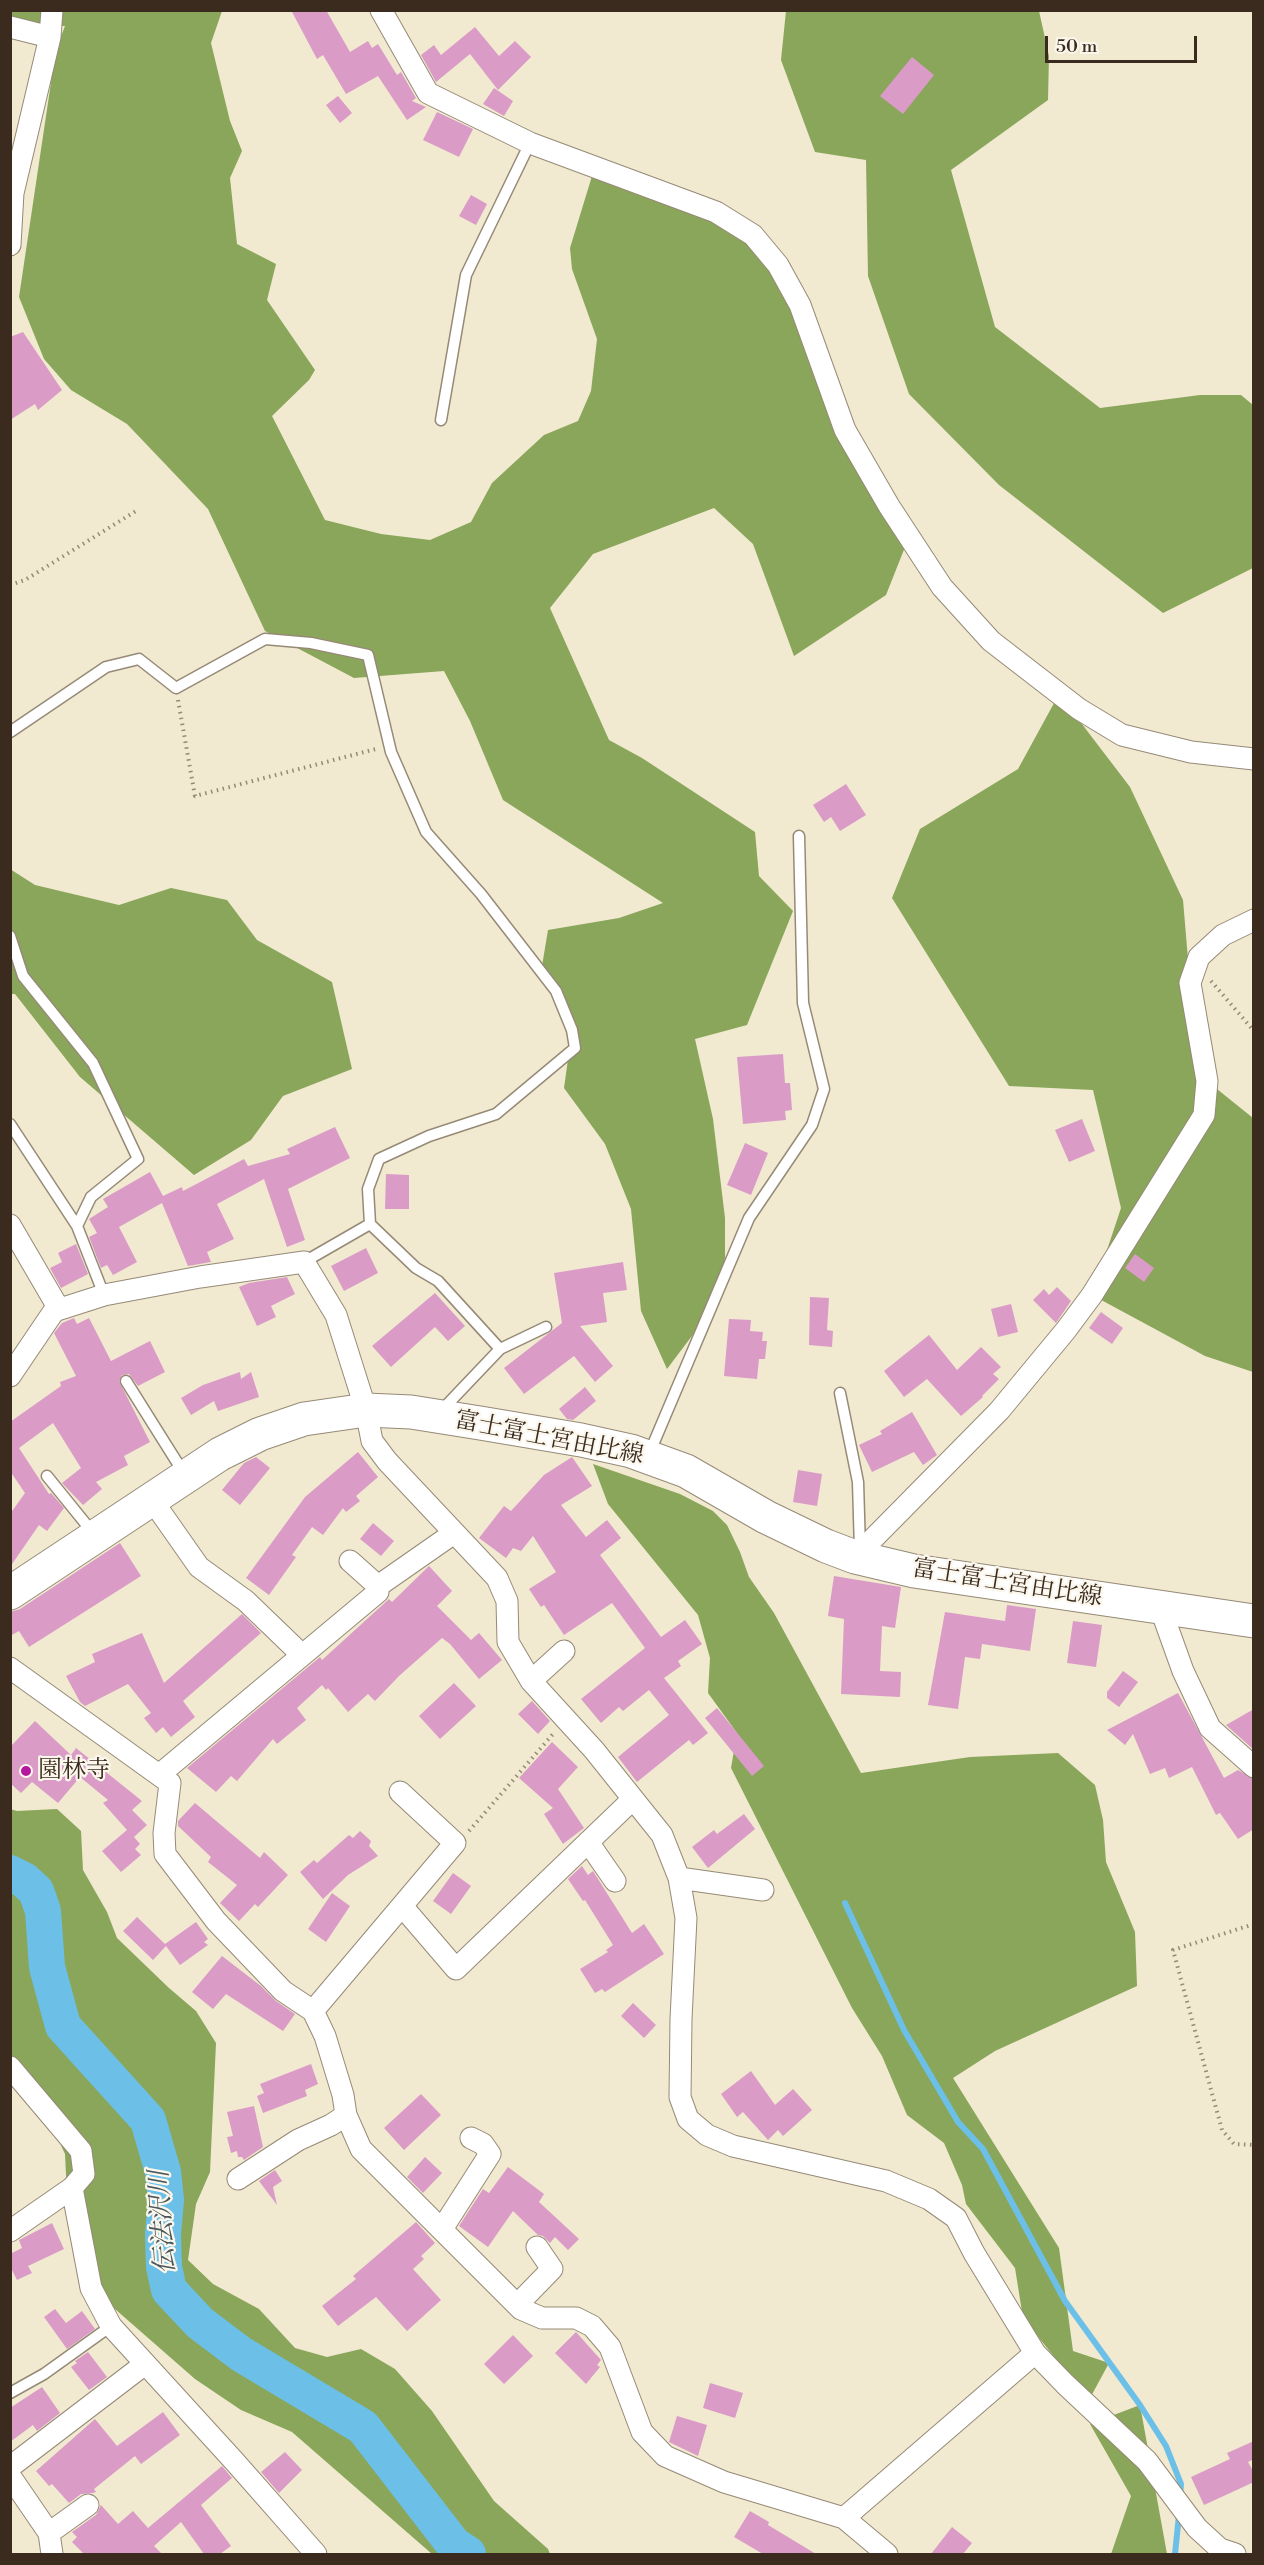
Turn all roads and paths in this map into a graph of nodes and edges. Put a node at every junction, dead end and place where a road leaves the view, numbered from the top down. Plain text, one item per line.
1 (52, 10) edge
2 (381, 10) edge
3 (10, 27) edge
4 (50, 38) junction
5 (20, 120) edge
6 (530, 144) junction
7 (12, 192) edge
8 (10, 245) edge
9 (441, 420) dead end
10 (136, 510) dead end
11 (10, 585) edge
12 (176, 688) junction
13 (10, 732) edge
14 (390, 746) junction
15 (1254, 759) edge
16 (799, 836) dead end
17 (1254, 920) edge
18 (10, 936) edge
19 (1197, 964) junction
20 (1254, 1031) edge
21 (10, 1124) edge
22 (370, 1224) junction
23 (10, 1225) edge
24 (77, 1226) junction
25 (304, 1262) junction
26 (104, 1295) junction
27 (59, 1309) junction
28 (546, 1327) dead end
29 (500, 1349) junction
30 (10, 1376) edge
31 (126, 1381) dead end
32 (840, 1393) dead end
33 (366, 1410) junction
34 (437, 1416) junction
35 (648, 1457) junction
36 (46, 1476) dead end
37 (186, 1477) junction
38 (153, 1500) junction
39 (454, 1533) junction
40 (96, 1537) junction
41 (858, 1555) junction
42 (350, 1561) dead end
43 (378, 1586) junction
44 (10, 1593) edge
45 (1160, 1607) junction
46 (1254, 1621) edge
47 (564, 1651) dead end
48 (302, 1655) junction
49 (10, 1668) edge
50 (531, 1681) junction
51 (565, 1720) junction
52 (1254, 1767) edge
53 (159, 1775) junction
54 (400, 1792) dead end
55 (633, 1799) junction
56 (588, 1842) junction
57 (455, 1843) junction
58 (679, 1878) junction
59 (615, 1881) dead end
60 (763, 1890) dead end
61 (402, 1906) junction
62 (1254, 1924) edge
63 (313, 2011) junction
64 (10, 2067) edge
65 (346, 2115) junction
66 (471, 2138) dead end
67 (1254, 2145) edge
68 (238, 2179) dead end
69 (72, 2188) junction
70 (442, 2229) junction
71 (10, 2231) edge
72 (537, 2247) dead end
73 (517, 2305) junction
74 (111, 2326) junction
75 (1035, 2353) junction
76 (146, 2364) junction
77 (10, 2393) edge
78 (10, 2467) edge
79 (10, 2476) edge
80 (88, 2505) dead end
81 (844, 2518) junction
82 (49, 2533) junction
83 (52, 2554) edge
84 (316, 2554) edge
85 (887, 2554) edge
86 (1235, 2554) edge

1 - 4 street
2 - 6 street
3 - 4 street
4 - 5 street
5 - 7 street
6 - 9 lane
6 - 15 street
7 - 8 street
10 - 11 path
12 - 13 lane
12 - 14 lane
12 - 14 path
14 - 22 lane
16 - 35 lane
17 - 19 street
18 - 24 lane
19 - 20 path
19 - 41 street
21 - 24 lane
22 - 25 lane
22 - 29 lane
23 - 27 street
24 - 26 lane
25 - 26 street
25 - 33 street
26 - 27 street
27 - 30 street
28 - 29 lane
29 - 34 lane
31 - 37 lane
32 - 41 lane
33 - 34 main road, 富士富士宮由比線
33 - 37 main road, 富士富士宮由比線
33 - 39 street
34 - 35 main road, 富士富士宮由比線
35 - 41 main road, 富士富士宮由比線
36 - 40 lane
37 - 38 main road, 富士富士宮由比線
38 - 40 main road, 富士富士宮由比線
38 - 48 street
39 - 43 street
39 - 50 street
40 - 44 main road, 富士富士宮由比線
41 - 45 main road, 富士富士宮由比線
42 - 43 street
43 - 48 street
45 - 46 main road, 富士富士宮由比線
45 - 52 street
47 - 50 street
48 - 53 street
49 - 53 street
50 - 51 street
51 - 55 street
51 - 57 path
53 - 63 street
54 - 57 street
55 - 56 street
55 - 58 street
56 - 59 street
56 - 61 street
57 - 61 street
58 - 60 street
58 - 75 street
61 - 63 street
62 - 67 path
63 - 65 street
64 - 69 street
65 - 68 street
65 - 70 street
66 - 70 street
69 - 71 street
69 - 74 street
70 - 73 street
72 - 73 street
73 - 81 street
74 - 76 street
74 - 77 lane
75 - 81 street
75 - 86 street
76 - 78 street
76 - 84 street
79 - 82 street
80 - 82 street
81 - 85 street
82 - 83 street

